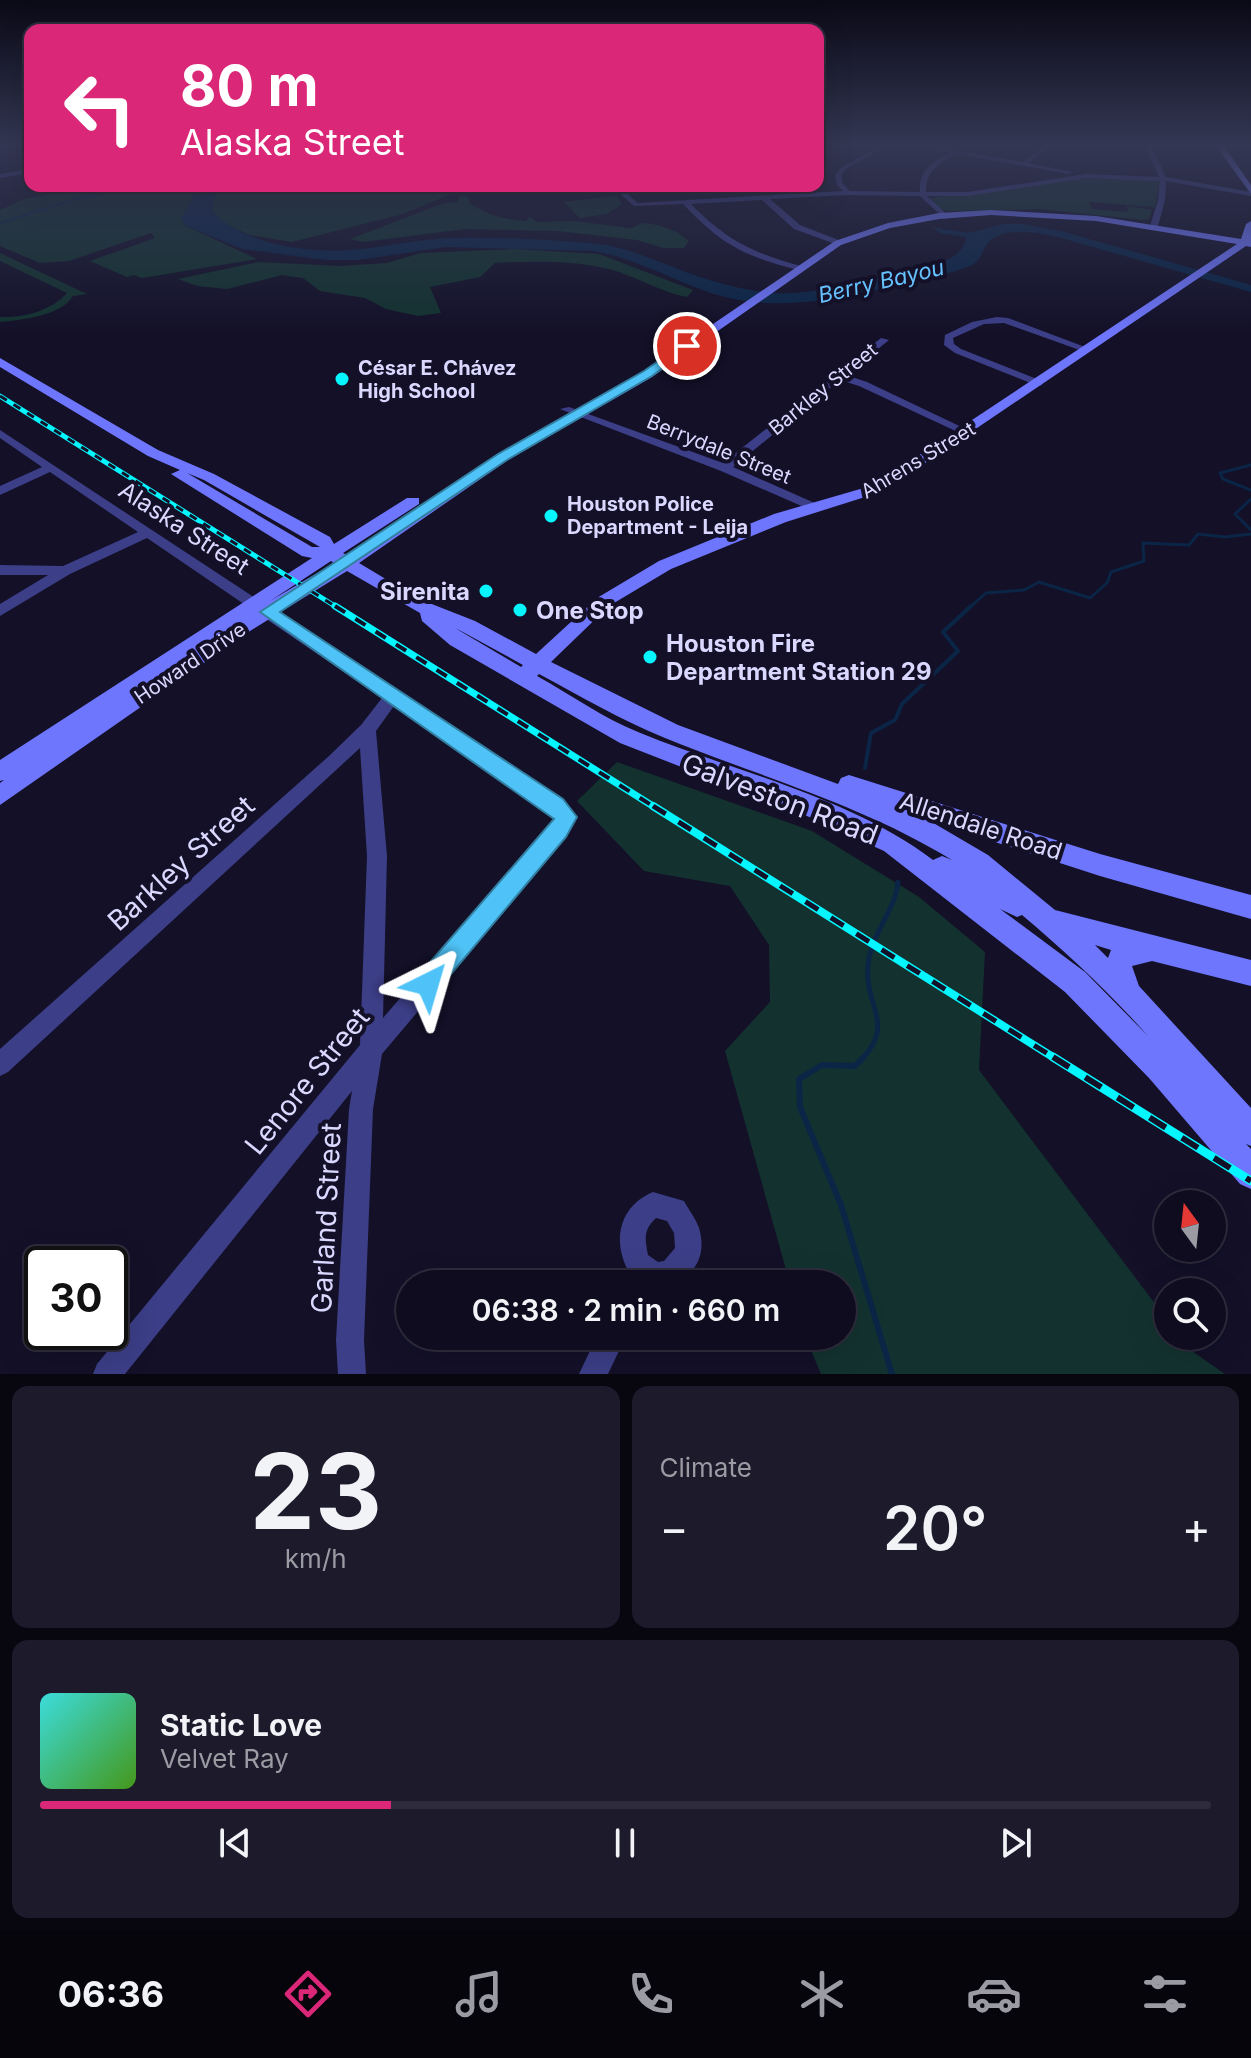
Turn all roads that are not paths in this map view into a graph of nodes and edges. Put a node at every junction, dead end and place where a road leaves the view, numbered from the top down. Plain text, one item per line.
1 (690, 207) edge
2 (774, 207) edge
3 (935, 207) edge
4 (1161, 207) edge
5 (943, 215) junction
6 (1155, 224) junction
7 (1251, 224) edge
8 (833, 241) junction
9 (1248, 242) edge
10 (793, 267) junction
11 (770, 282) junction
12 (704, 328) junction
13 (884, 340) dead end
14 (1088, 350) junction
15 (0, 362) edge
16 (838, 376) junction
17 (1038, 383) junction
18 (571, 411) junction
19 (966, 432) junction
20 (0, 433) edge
21 (51, 467) junction
22 (725, 468) junction
23 (0, 491) edge
24 (813, 507) junction
25 (147, 533) junction
26 (339, 558) junction
27 (0, 570) edge
28 (65, 571) junction
29 (261, 607) junction
30 (0, 611) edge
31 (529, 672) junction
32 (392, 697) junction
33 (600, 711) junction
34 (367, 730) junction
35 (710, 745) junction
36 (0, 772) edge
37 (0, 795) edge
38 (559, 830) joint
39 (878, 834) junction
40 (1251, 907) edge
41 (1049, 921) junction
42 (1152, 949) junction
43 (1251, 973) edge
44 (1128, 994) junction
45 (371, 1049) junction
46 (0, 1064) edge
47 (1251, 1131) edge
48 (1251, 1173) edge
49 (605, 1350) edge
50 (107, 1374) edge
51 (352, 1374) edge
52 (593, 1374) edge

1 - 10 street
2 - 8 street
3 - 5 street
4 - 6 street
5 - 6 main road, Howard Drive
5 - 8 main road, Howard Drive
6 - 9 main road, Howard Drive
7 - 9 main road
8 - 10 main road, Howard Drive
9 - 14 main road, Ahrens Street
10 - 11 main road, Howard Drive
11 - 12 main road, Howard Drive
11 - 12 main road, Howard Drive
12 - 18 main road, Howard Drive
13 - 16 street, Barkley Street
14 - 17 main road, Ahrens Street
14 - 17 street
15 - 26 main road, Galveston Road
16 - 19 street
16 - 22 street, Barkley Street
17 - 19 main road, Ahrens Street
18 - 22 street, Berrydale Street
18 - 26 main road, Howard Drive
19 - 24 main road, Ahrens Street
20 - 21 street, Alaska Street
21 - 23 street
21 - 25 street, Alaska Street
22 - 24 street, Berrydale Street
24 - 31 main road, Ahrens Street
25 - 28 street
25 - 29 street, Alaska Street
26 - 29 main road, Howard Drive
26 - 31 main road, Galveston Road
27 - 28 street
28 - 30 street
29 - 32 street, Alaska Street
29 - 36 main road, Howard Drive
29 - 37 main road, Howard Drive
31 - 33 main road, Galveston Road
32 - 34 street, Barkley Street
32 - 38 street, Alaska Street
33 - 35 main road, Galveston Road
33 - 39 main road, Galveston Road
34 - 45 street, Garland Street
34 - 46 street, Barkley Street
35 - 40 main road, Allendale Road
35 - 41 main road, Galveston Road
38 - 45 street, Lenore Street
39 - 41 main road, Allendale Road
39 - 48 main road, Galveston Road
41 - 42 main road, Allendale Road
41 - 44 main road, Galveston Road
42 - 43 main road, Allendale Road
42 - 44 main road
44 - 47 main road, Galveston Road
45 - 50 street, Lenore Street
45 - 51 street, Garland Street
49 - 52 street

